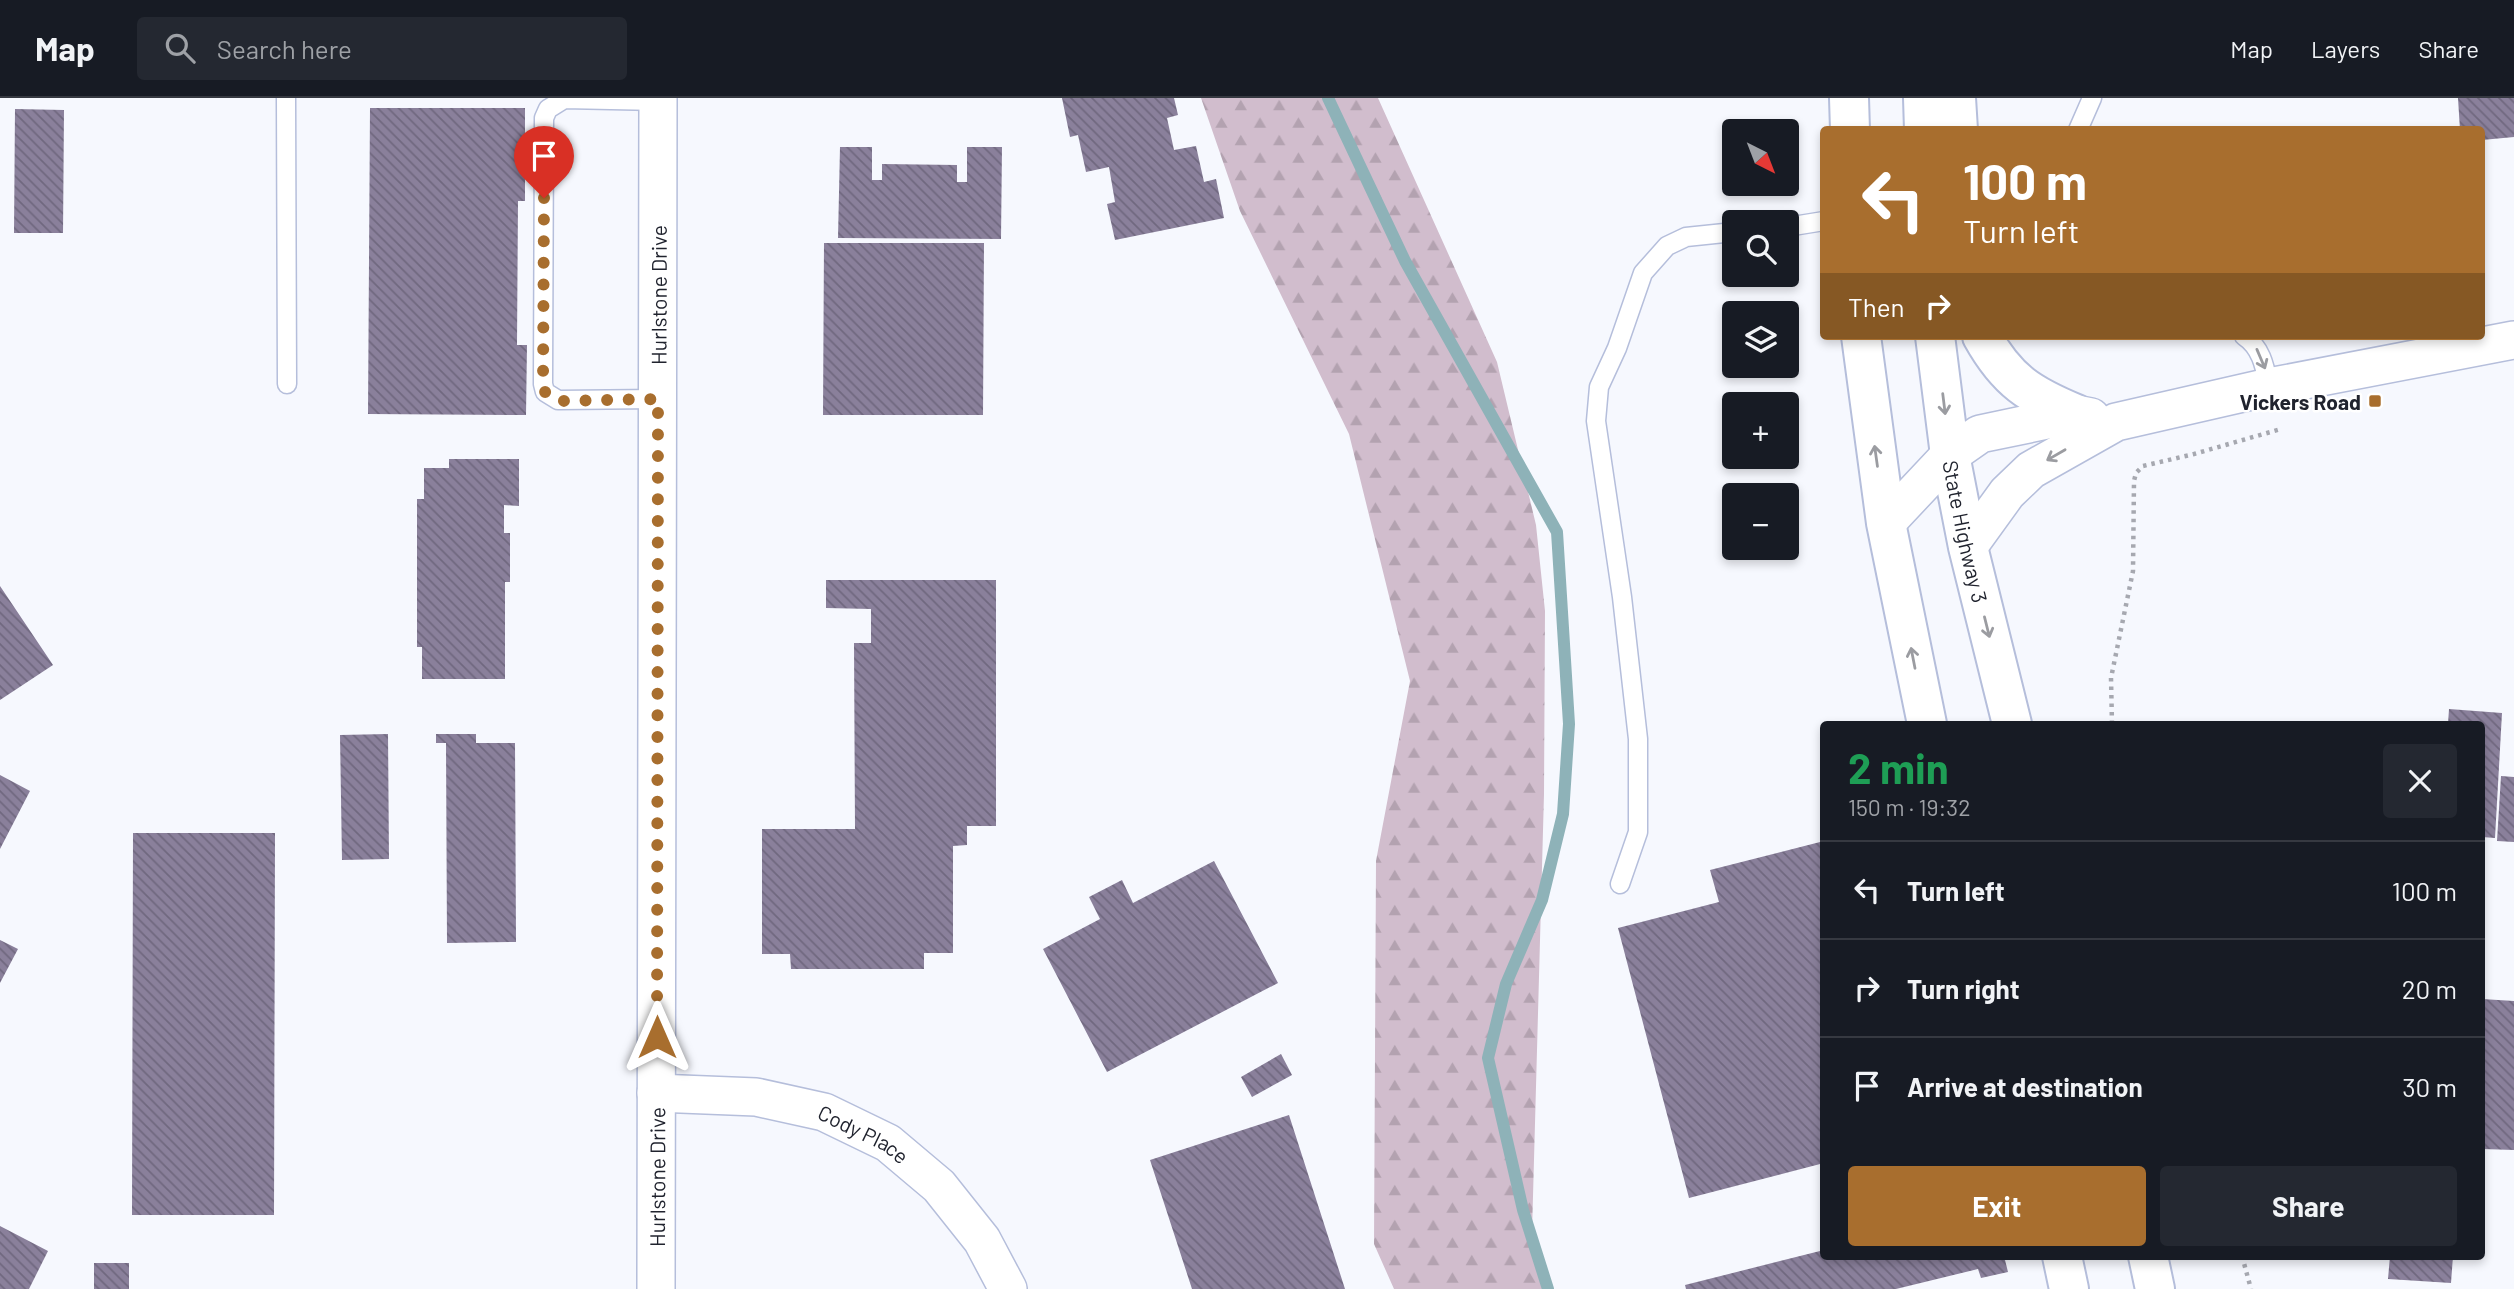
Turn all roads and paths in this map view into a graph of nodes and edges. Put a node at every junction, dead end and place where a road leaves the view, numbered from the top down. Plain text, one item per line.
1 (286, 98) edge
2 (1849, 98) edge
3 (1923, 98) edge
4 (1956, 98) edge
5 (2092, 98) edge
6 (658, 99) edge
7 (1850, 126) edge
8 (1924, 126) edge
9 (1958, 126) edge
10 (2080, 126) edge
11 (1820, 222) edge
12 (1799, 225) edge
13 (1722, 233) edge
14 (1861, 340) edge
15 (1936, 340) edge
16 (1984, 340) edge
17 (2250, 340) edge
18 (2514, 340) edge
19 (287, 384) dead end
20 (2269, 387) junction
21 (658, 399) junction
22 (2076, 414) junction
23 (2116, 422) junction
24 (2293, 425) dead end
25 (1950, 455) junction
26 (1886, 523) junction
27 (1968, 547) junction
28 (1926, 721) edge
29 (2010, 721) edge
30 (2112, 721) edge
31 (1620, 884) dead end
32 (656, 1093) junction
33 (2063, 1260) edge
34 (2149, 1260) edge
35 (2243, 1260) edge
36 (656, 1289) edge
37 (1008, 1289) edge
38 (2069, 1289) edge
39 (2155, 1289) edge
40 (2250, 1289) edge

1 - 19 lane
2 - 7 highway
3 - 8 highway
4 - 9 highway
5 - 10 lane
6 - 21 street, Hurlstone Drive
6 - 21 lane
11 - 12 lane
13 - 31 lane
26 -> 14 highway
15 -> 25 highway, State Highway 3
16 - 22 highway
17 -> 20 lane
18 - 20 street
20 - 23 street
21 - 32 street, Hurlstone Drive
22 - 23 street
22 - 25 street
23 -> 27 street
24 - 30 path
25 - 26 street
25 - 27 highway, State Highway 3
28 -> 26 highway
27 -> 29 highway, State Highway 3
32 - 36 street, Hurlstone Drive
32 - 37 street, Cody Place
33 - 38 highway
34 - 39 highway
35 - 40 path

